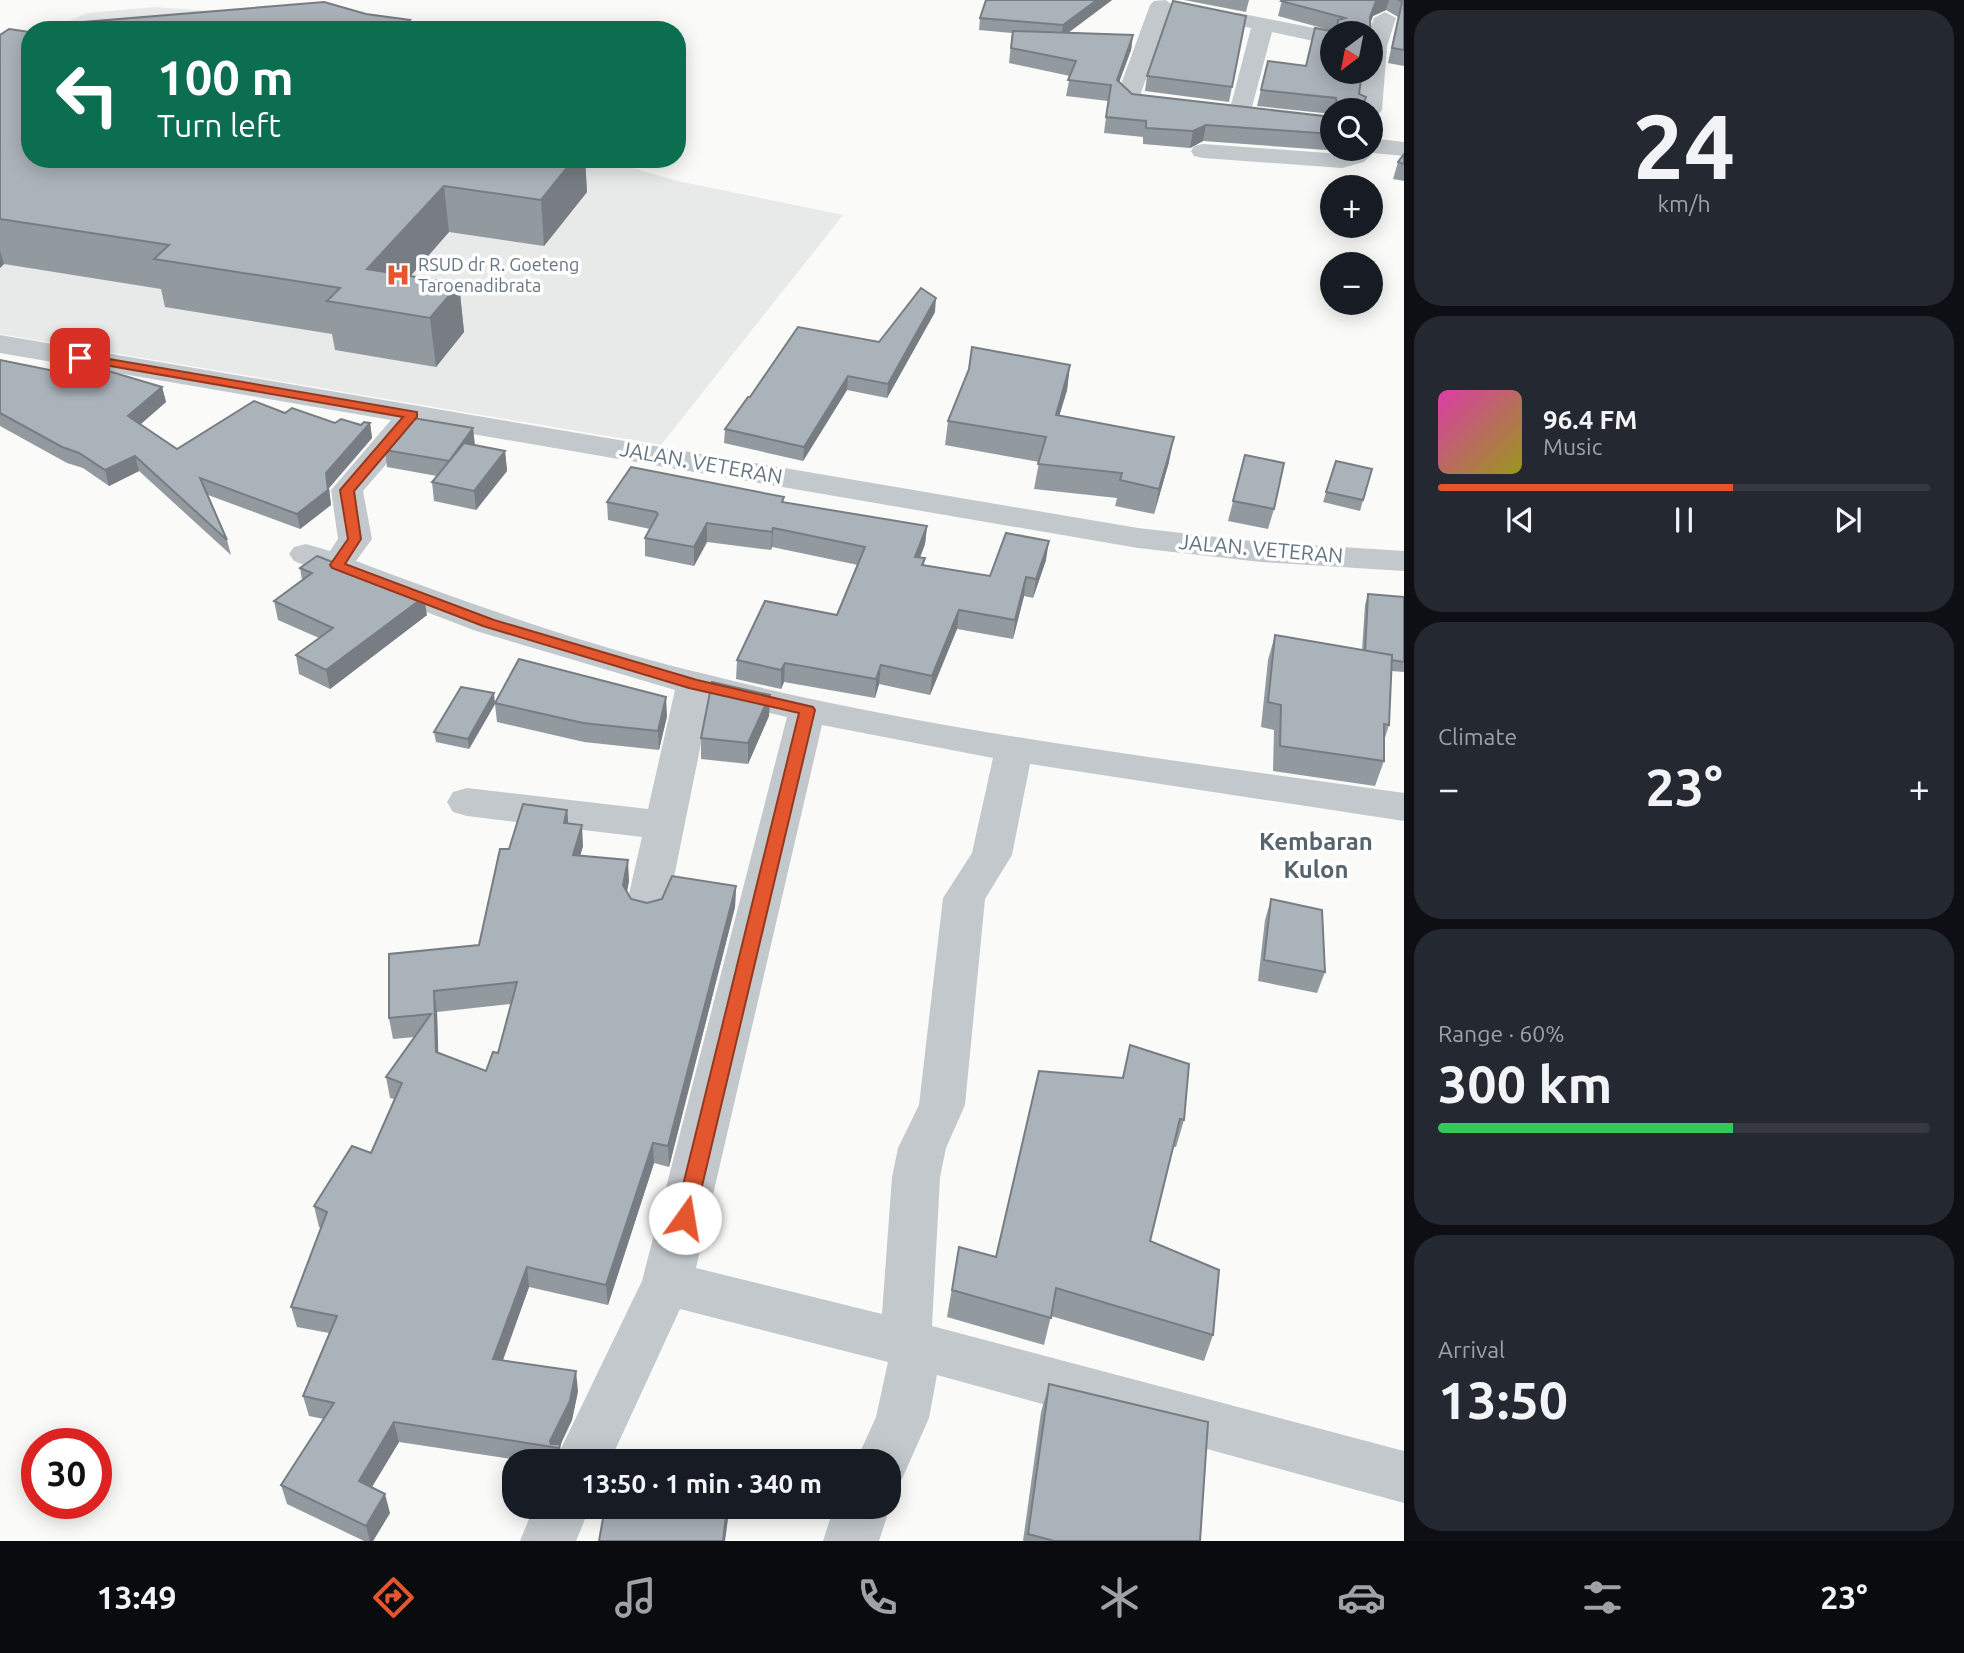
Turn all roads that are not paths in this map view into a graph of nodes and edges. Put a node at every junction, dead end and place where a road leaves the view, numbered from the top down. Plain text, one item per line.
1 (1150, 2) edge
2 (1186, 9) edge
3 (1212, 14) edge
4 (1385, 18) dead end
5 (1263, 24) junction
6 (1383, 30) edge
7 (1320, 35) edge
8 (1383, 147) edge
9 (1404, 149) edge
10 (1203, 151) dead end
11 (1320, 159) edge
12 (0, 344) edge
13 (412, 415) junction
14 (1404, 561) edge
15 (695, 684) junction
16 (807, 710) junction
17 (1014, 749) junction
18 (467, 802) dead end
19 (1404, 807) edge
20 (662, 825) junction
21 (647, 907) edge
22 (667, 1283) junction
23 (911, 1346) junction
24 (588, 1449) edge
25 (888, 1449) edge
26 (1404, 1477) edge
27 (557, 1519) edge
28 (858, 1519) edge
29 (548, 1541) edge
30 (851, 1541) edge

1 - 2 street
1 - 5 street
3 - 5 street
4 - 6 street
5 - 7 street
8 - 9 street
10 - 11 street
12 - 13 street, JALAN. VETERAN
13 - 14 street, JALAN. VETERAN
13 - 15 street
15 - 16 street
15 - 20 street
16 - 17 street
16 - 22 street
17 - 19 street
17 - 23 street
18 - 20 street
20 - 21 street
22 - 23 street
22 - 24 street
23 - 25 street
23 - 26 street
27 - 29 street
28 - 30 street

